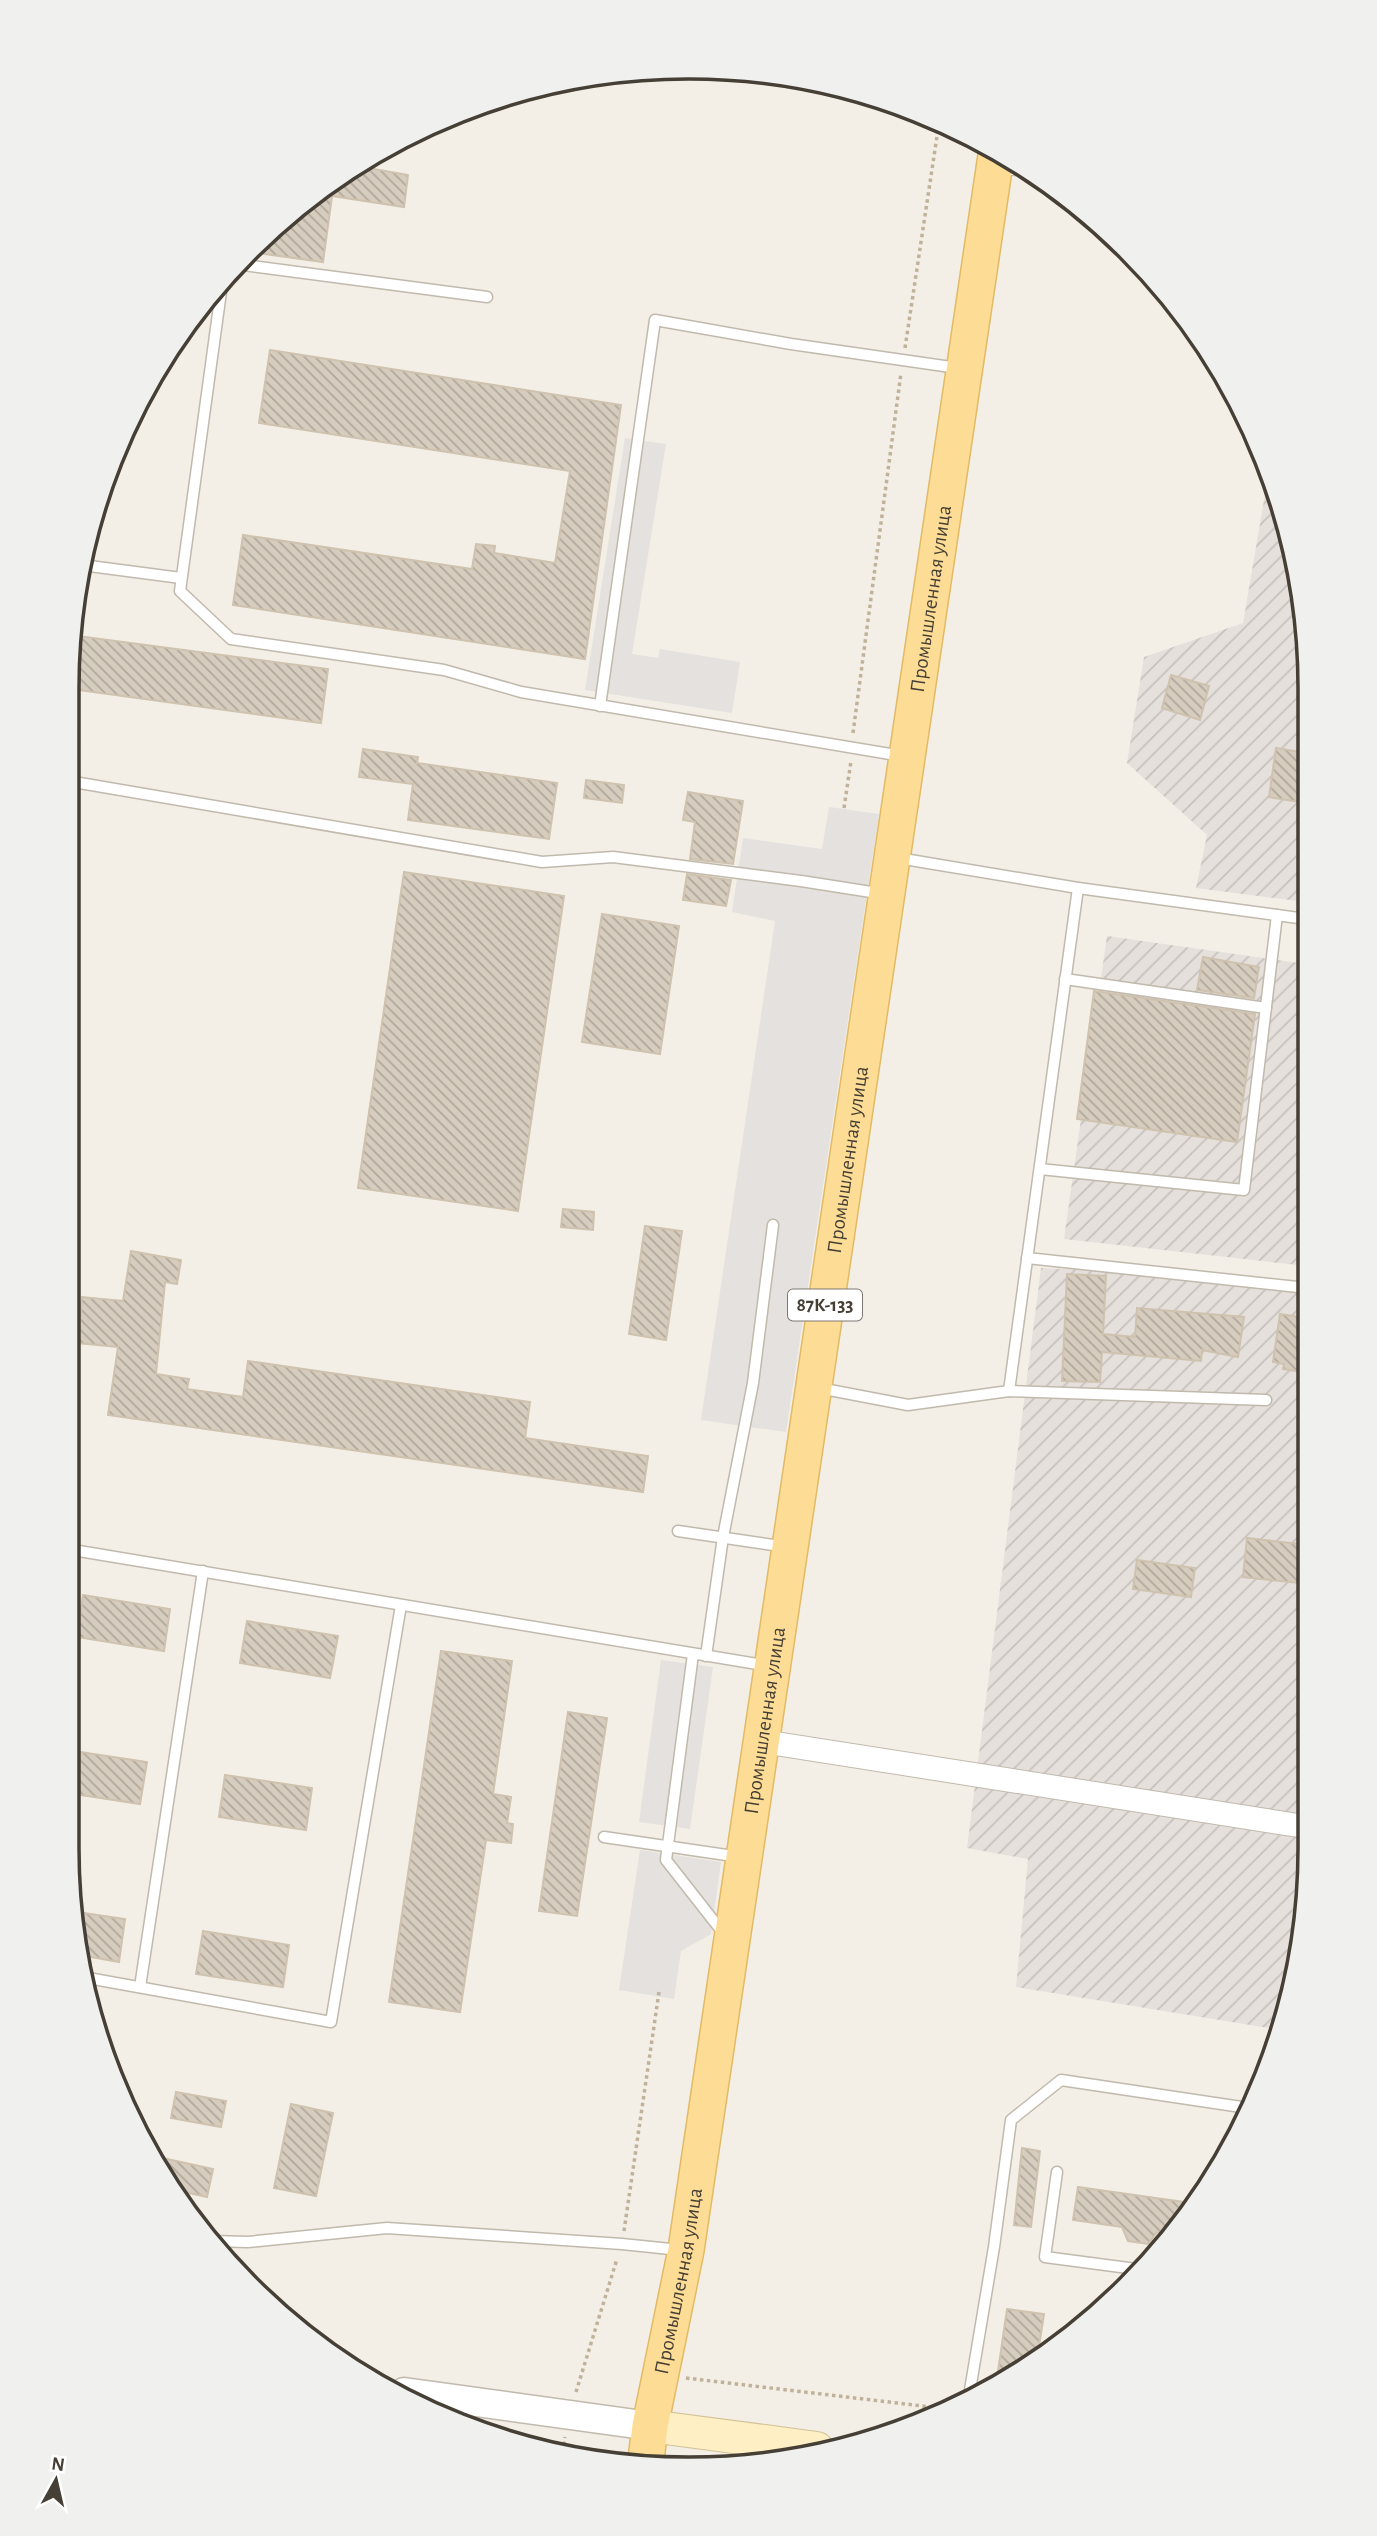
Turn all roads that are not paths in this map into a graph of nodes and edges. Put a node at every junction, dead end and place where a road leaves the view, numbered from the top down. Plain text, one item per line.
1 (1002, 166) edge
2 (249, 266) edge
3 (487, 296) dead end
4 (220, 298) edge
5 (965, 369) junction
6 (91, 566) edge
7 (181, 578) junction
8 (600, 706) junction
9 (907, 757) junction
10 (79, 783) edge
11 (892, 857) junction
12 (1078, 888) junction
13 (886, 895) junction
14 (1277, 915) junction
15 (1298, 918) edge
16 (1065, 979) junction
17 (1266, 1008) junction
18 (1040, 1169) junction
19 (773, 1225) dead end
20 (1027, 1258) junction
21 (1298, 1288) edge
22 (813, 1387) junction
23 (1009, 1391) junction
24 (1266, 1400) dead end
25 (678, 1531) dead end
26 (723, 1537) junction
27 (789, 1547) junction
28 (79, 1551) edge
29 (203, 1571) junction
30 (401, 1605) junction
31 (694, 1654) junction
32 (706, 1656) junction
33 (772, 1666) junction
34 (760, 1741) junction
35 (1294, 1825) dead end
36 (604, 1837) dead end
37 (668, 1847) junction
38 (743, 1857) junction
39 (731, 1942) junction
40 (93, 1979) edge
41 (140, 1987) junction
42 (1240, 2107) edge
43 (1057, 2172) dead end
44 (223, 2241) edge
45 (686, 2250) junction
46 (1130, 2268) edge
47 (970, 2388) edge
48 (419, 2394) edge
49 (650, 2426) junction
50 (805, 2446) edge
51 (646, 2456) edge

1 - 5 main road, Промышленная улица / 87К-133
2 - 3 lane
4 - 7 lane
5 - 8 lane
5 - 9 main road, Промышленная улица / 87К-133
6 - 7 lane
7 - 8 lane
8 - 9 lane
9 - 11 main road, Промышленная улица / 87К-133
10 - 13 lane
11 - 12 lane
11 - 13 main road, Промышленная улица / 87К-133
12 - 14 lane
12 - 16 lane
13 - 22 main road, Промышленная улица / 87К-133
14 - 15 lane
14 - 17 lane
16 - 17 lane
16 - 18 lane
17 - 18 lane
18 - 20 lane
19 - 26 lane
20 - 21 lane
20 - 23 lane
22 - 23 lane
22 - 27 main road, Промышленная улица / 87К-133
23 - 24 lane
25 - 26 lane
26 - 27 lane
26 - 32 lane
27 - 33 main road, Промышленная улица / 87К-133
28 - 29 lane
29 - 30 lane
29 - 41 lane
30 - 31 lane
30 - 41 lane
31 - 32 lane
31 - 37 lane
32 - 33 lane
33 - 34 main road, Промышленная улица / 87К-133
34 - 35 street
34 - 38 main road, Промышленная улица / 87К-133
36 - 37 lane
37 - 38 lane
37 - 39 lane
38 - 39 main road, Промышленная улица / 87К-133
39 - 45 main road, Промышленная улица / 87К-133
40 - 41 lane
42 - 47 lane
43 - 46 lane
44 - 45 lane
45 - 49 main road, Промышленная улица / 87К-133
48 - 49 street
49 - 50 main road
49 - 51 main road, Промышленная улица / 87К-133

